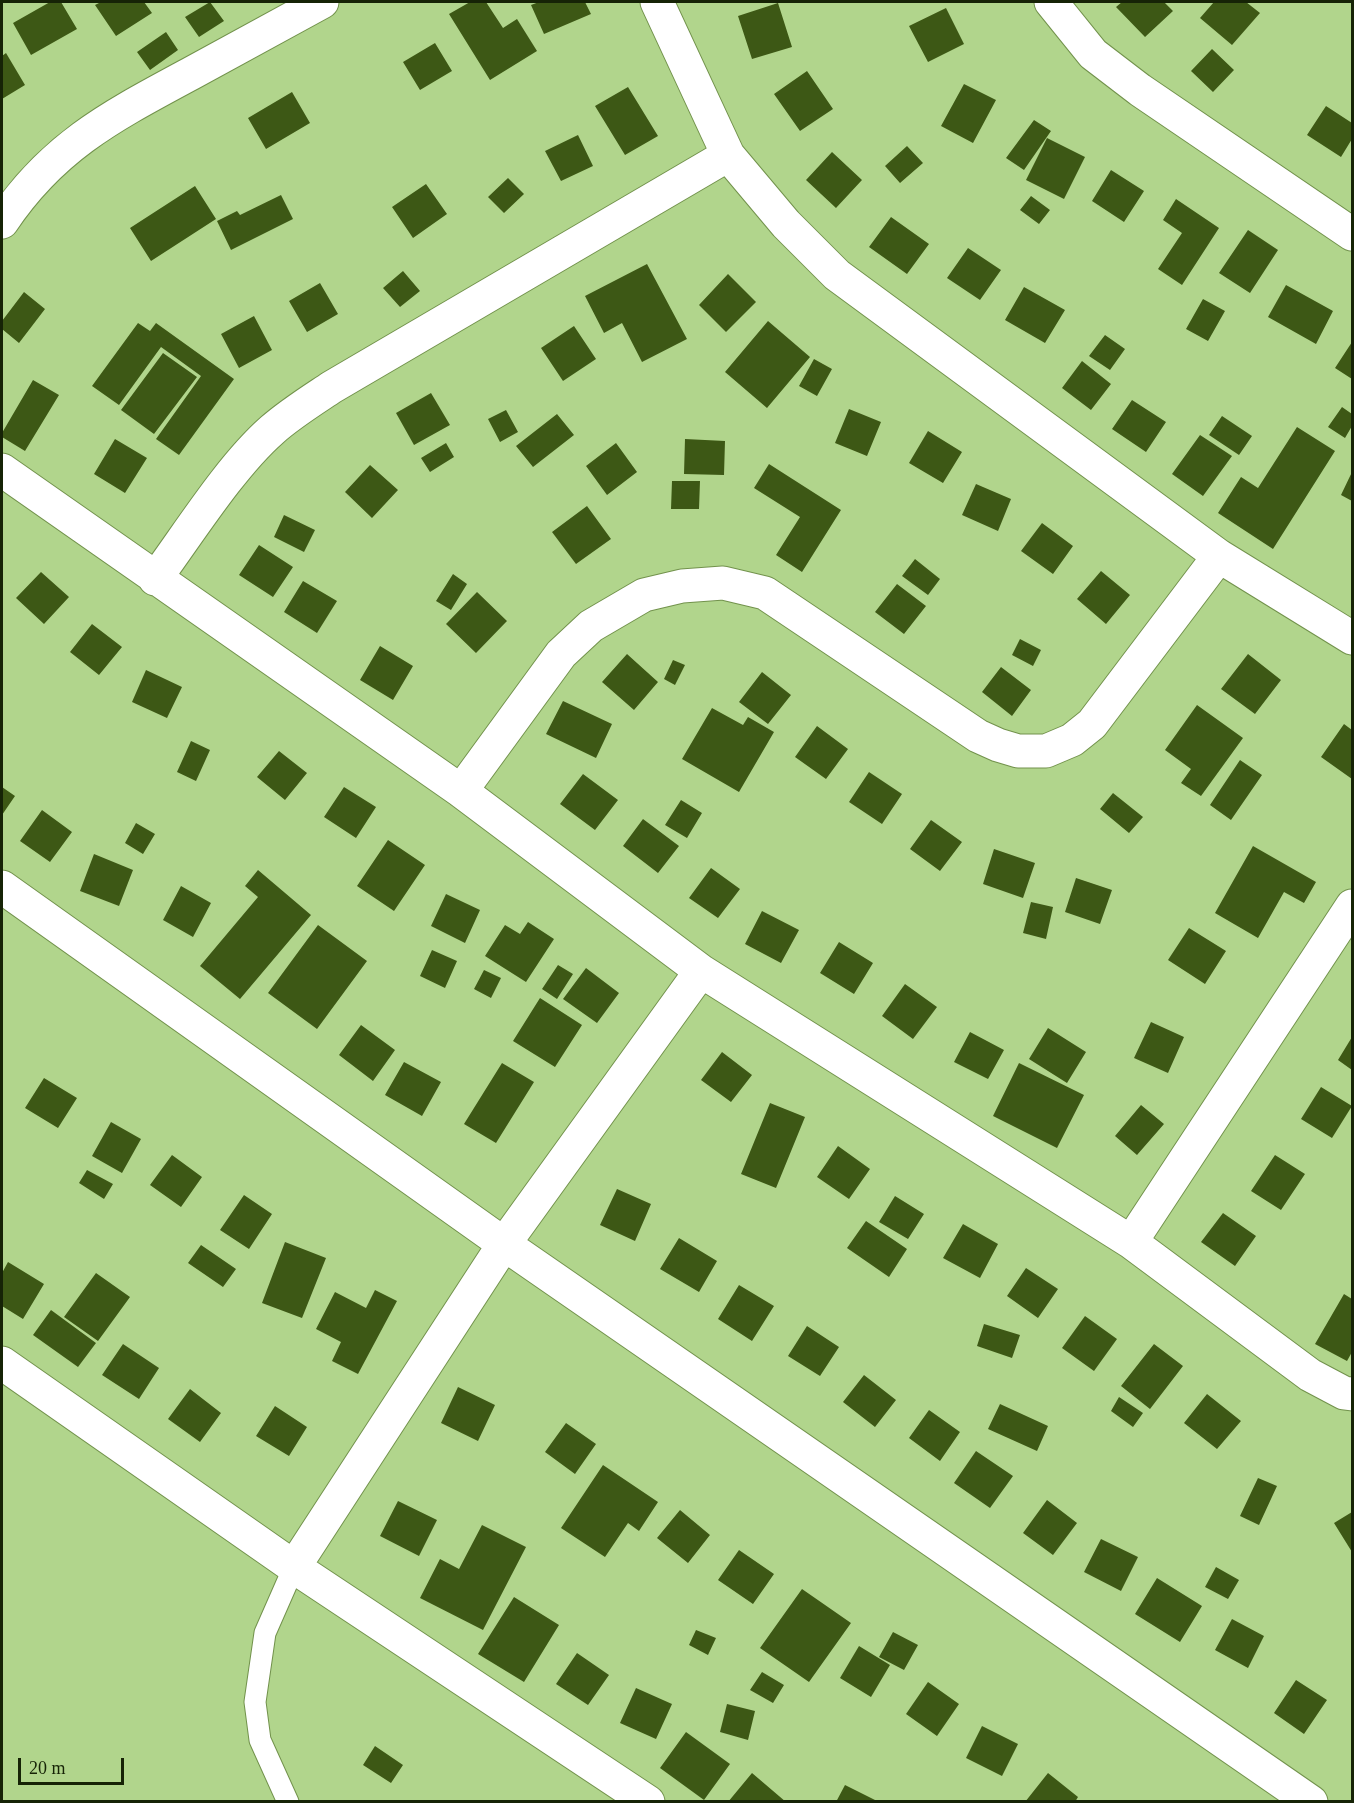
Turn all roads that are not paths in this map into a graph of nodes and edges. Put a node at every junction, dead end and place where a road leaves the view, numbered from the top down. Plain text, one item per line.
1 (322, 2) edge
2 (657, 2) edge
3 (1051, 2) edge
4 (728, 155) junction
5 (2, 222) edge
6 (1353, 234) edge
7 (2, 470) edge
8 (1218, 556) junction
9 (155, 579) junction
10 (1353, 638) edge
11 (461, 791) junction
12 (2, 886) edge
13 (1353, 906) edge
14 (701, 970) junction
15 (1131, 1242) junction
16 (504, 1244) junction
17 (2, 1363) edge
18 (1353, 1394) edge
19 (294, 1567) junction
20 (288, 1802) edge
21 (648, 1802) edge
22 (1311, 1802) edge

1 - 5 street
2 - 4 street
3 - 6 street
4 - 8 street
4 - 9 street
7 - 9 street
8 - 10 street
8 - 11 street
9 - 11 street
11 - 14 street
12 - 16 street
13 - 15 street
14 - 15 street
14 - 16 street
15 - 18 street
16 - 19 street
16 - 22 street
17 - 19 street
19 - 20 lane
19 - 21 street

